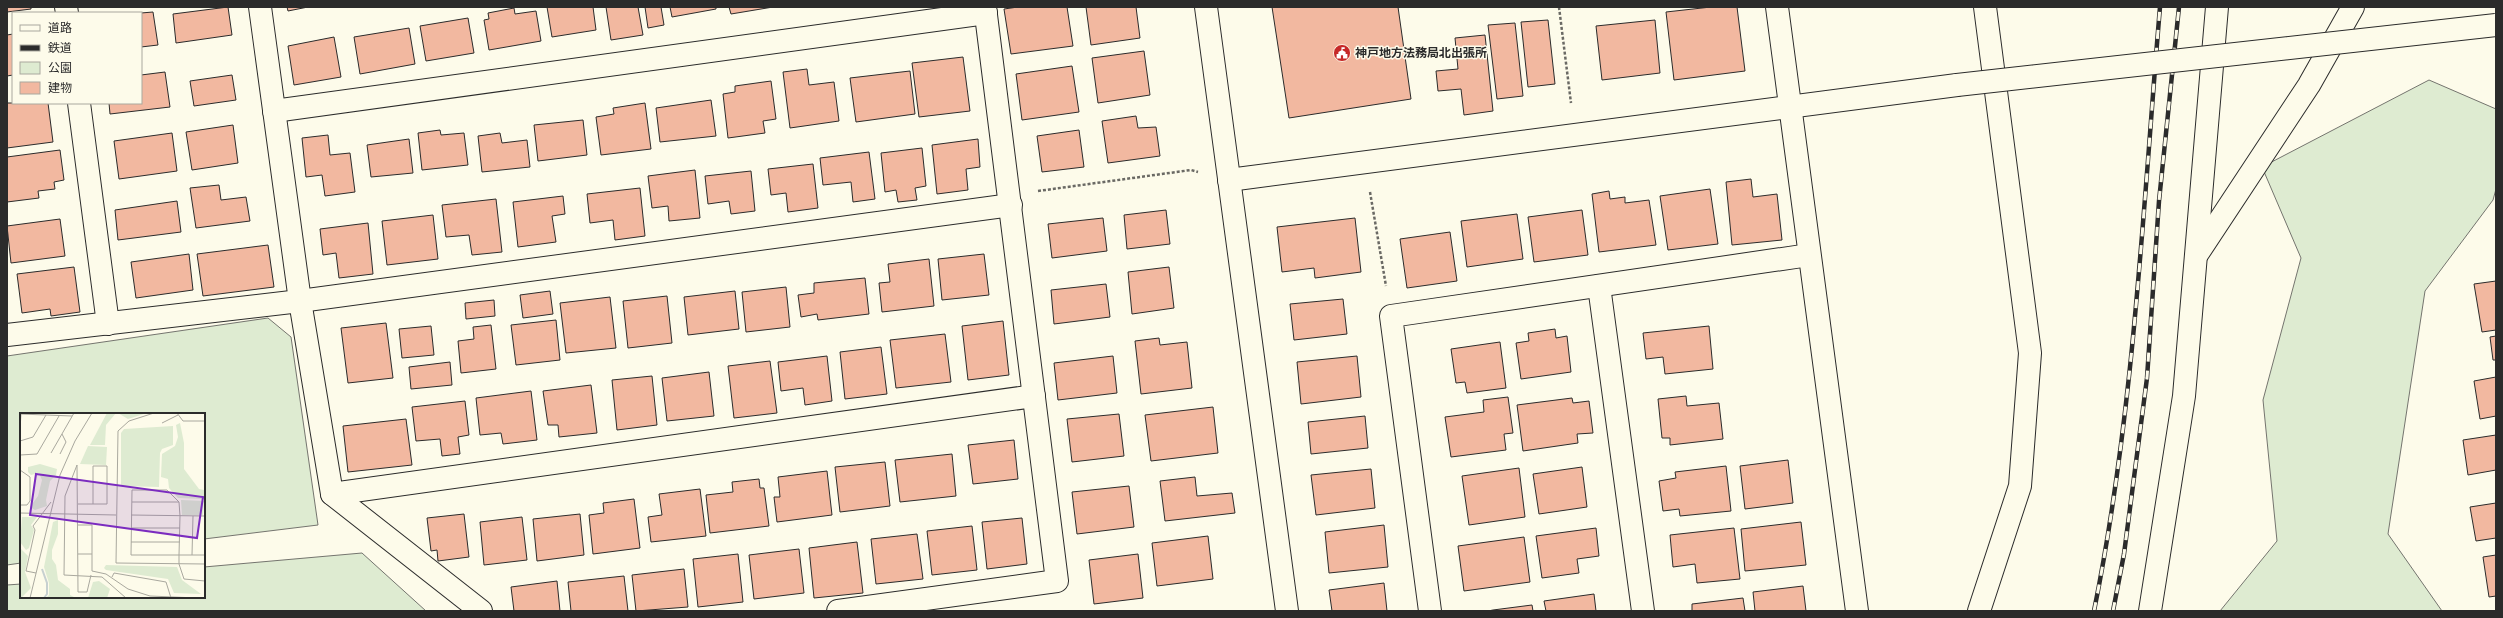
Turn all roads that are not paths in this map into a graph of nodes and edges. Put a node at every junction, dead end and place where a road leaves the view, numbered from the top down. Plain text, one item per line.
1 (260, 7) edge
2 (1206, 7) edge
3 (1777, 7) edge
4 (1985, 7) edge
5 (2217, 7) edge
6 (2353, 7) edge
7 (985, 10) edge
8 (2496, 25) edge
9 (79, 104) edge
10 (1790, 106) junction
11 (274, 112) junction
12 (1229, 180) junction
13 (1011, 205) junction
14 (2197, 254) junction
15 (1809, 255) junction
16 (1599, 286) junction
17 (300, 301) junction
18 (108, 324) junction
19 (7, 336) edge
20 (1034, 396) junction
21 (332, 494) junction
22 (481, 611) edge
23 (838, 611) edge
24 (1287, 611) edge
25 (1430, 611) edge
26 (1643, 611) edge
27 (1857, 611) edge
28 (1979, 611) edge
29 (2150, 611) edge

1 - 11 street
2 - 12 street
3 - 10 street
4 - 28 street
5 - 14 street
6 - 14 street
7 - 11 street
7 - 13 street
8 - 10 street, bridge
9 - 18 street
10 - 12 street
10 - 15 street
11 - 17 street
12 - 24 street
13 - 17 street
13 - 20 street
14 - 29 street
15 - 16 street
15 - 27 street
16 - 25 street
16 - 26 street
17 - 18 street
17 - 21 street
18 - 19 street
20 - 21 street
20 - 23 street
21 - 22 street

